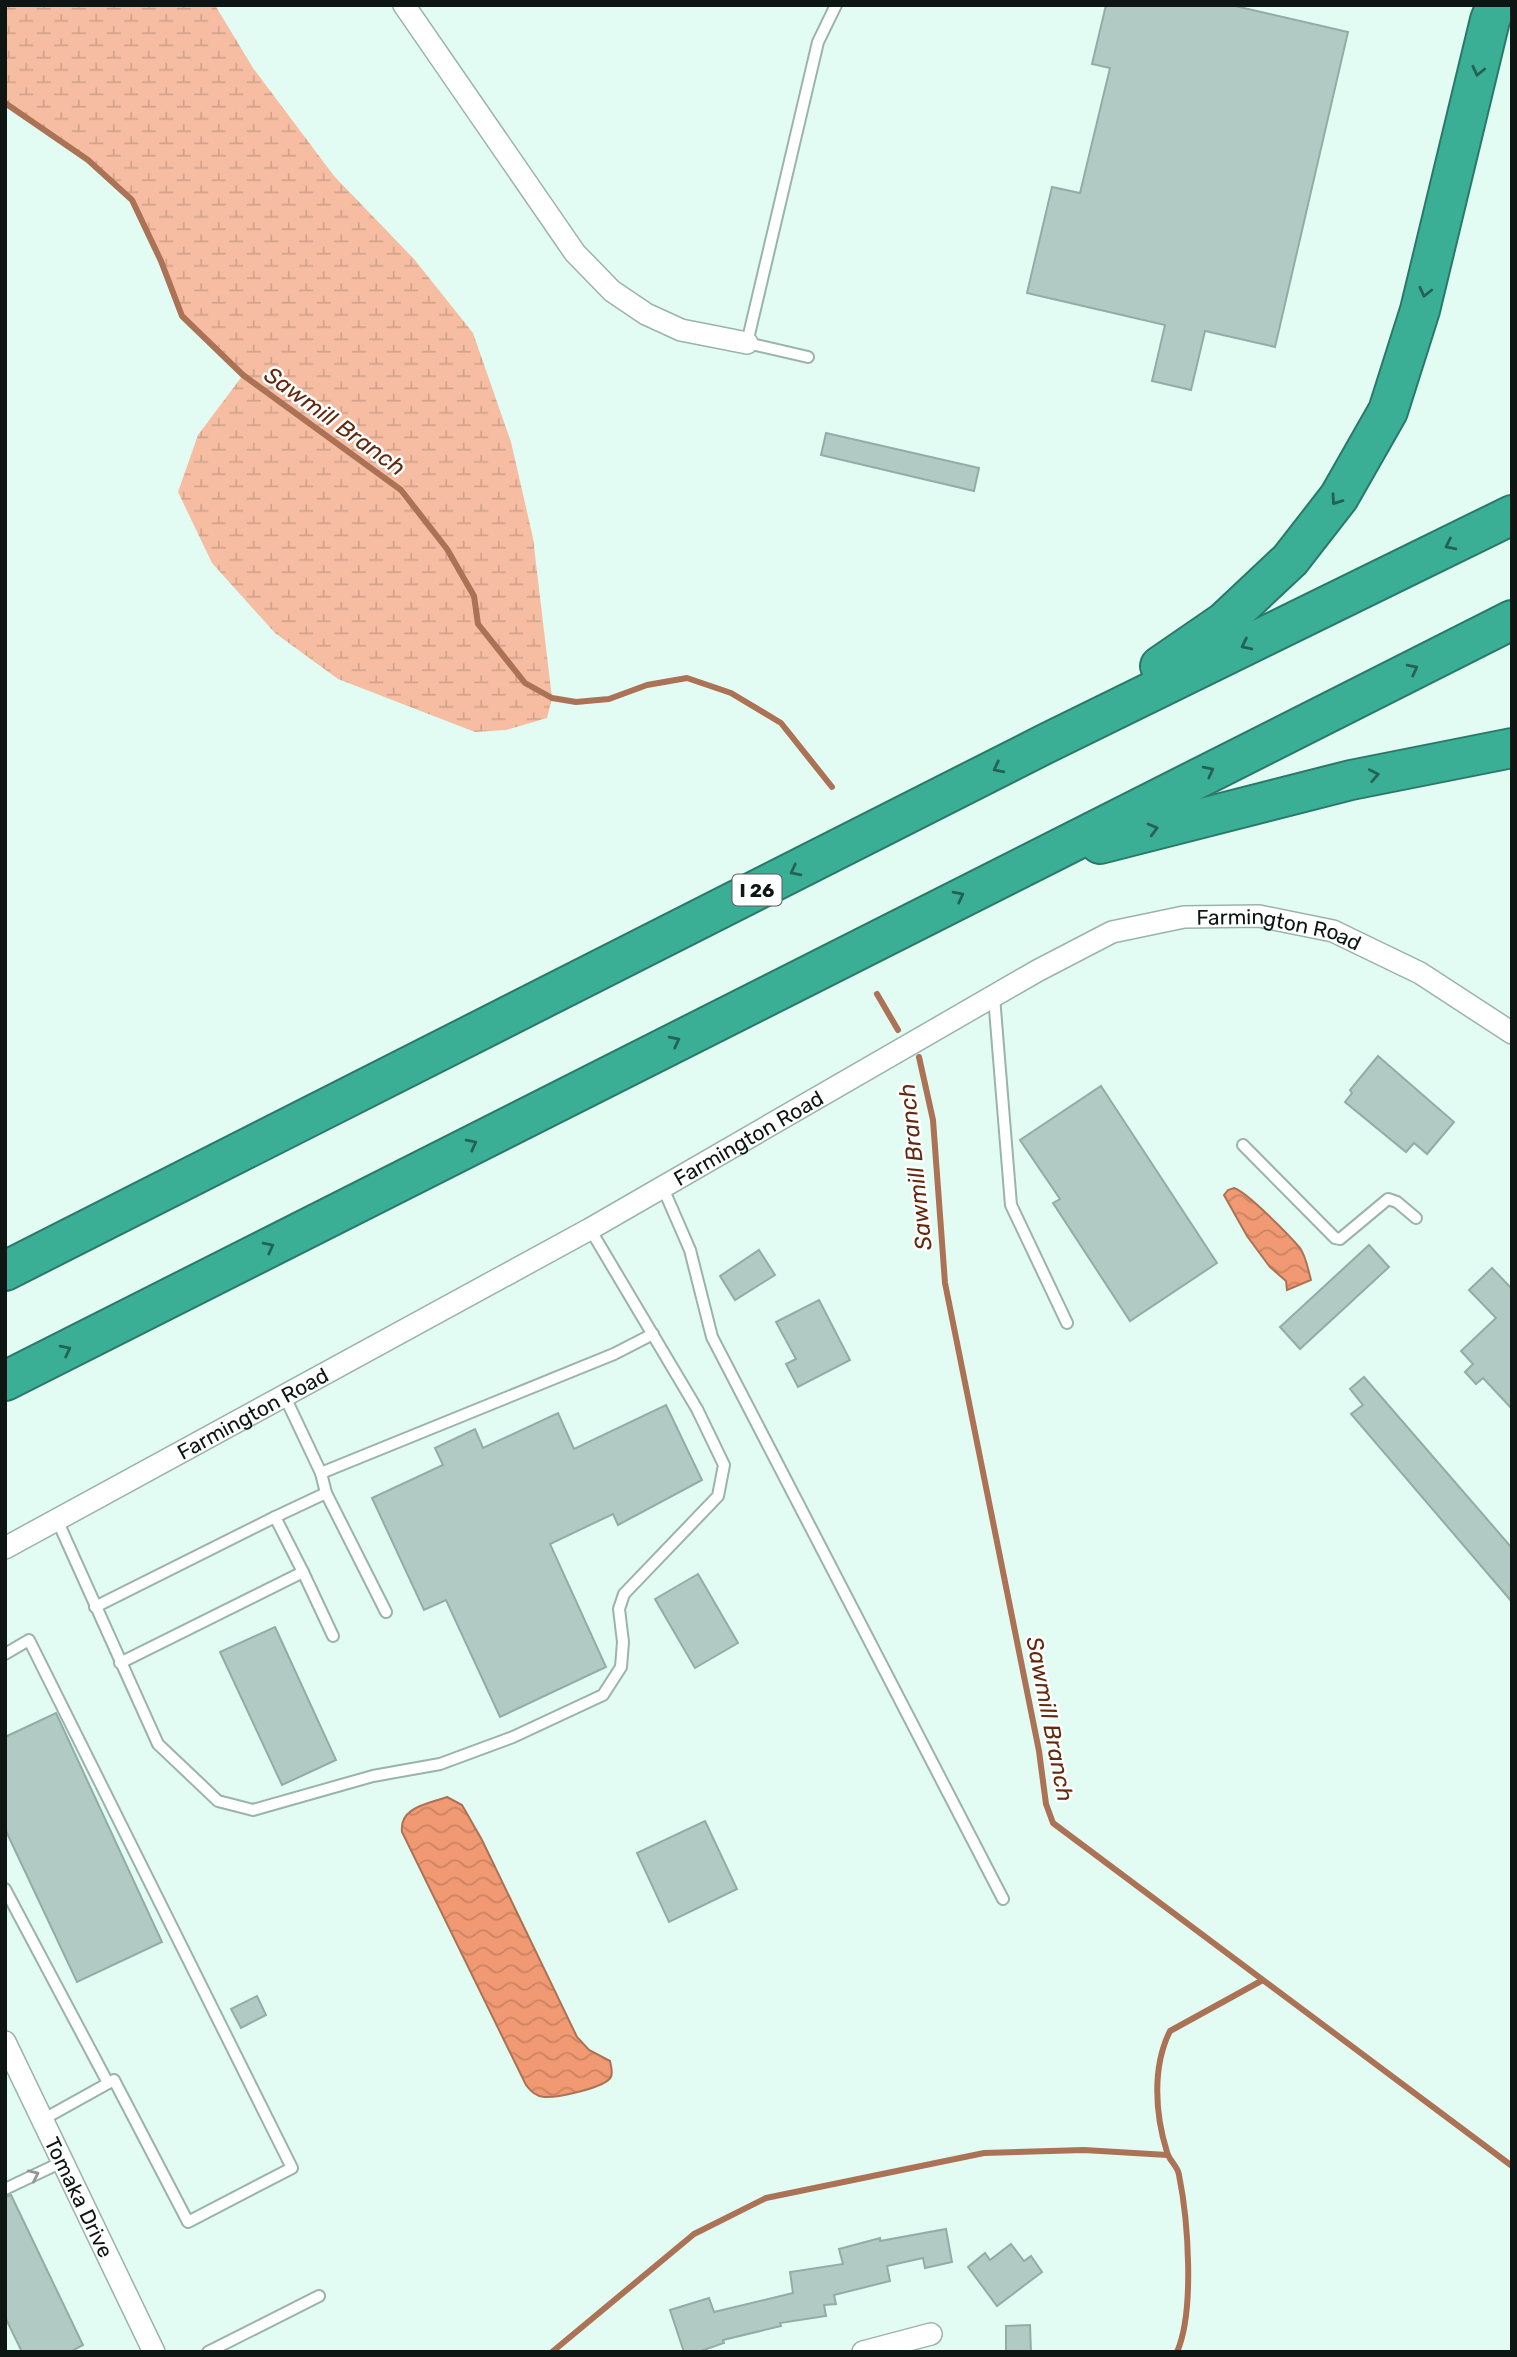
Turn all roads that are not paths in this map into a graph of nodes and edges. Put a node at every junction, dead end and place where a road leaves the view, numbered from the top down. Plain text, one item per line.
1 (404, 5) edge
2 (836, 5) edge
3 (1496, 5) edge
4 (747, 343) junction
5 (808, 357) dead end
6 (1512, 515) edge
7 (1512, 620) edge
8 (1047, 743) junction
9 (1512, 748) edge
10 (1017, 867) junction
11 (994, 997) junction
12 (1512, 1033) edge
13 (1243, 1145) dead end
14 (663, 1188) junction
15 (1416, 1218) dead end
16 (590, 1229) junction
17 (5, 1270) edge
18 (1067, 1323) dead end
19 (653, 1334) junction
20 (5, 1381) edge
21 (285, 1397) junction
22 (321, 1473) junction
23 (326, 1493) junction
24 (275, 1517) junction
25 (58, 1522) junction
26 (5, 1548) edge
27 (303, 1572) junction
28 (95, 1607) junction
29 (386, 1612) dead end
30 (334, 1636) dead end
31 (5, 1654) edge
32 (120, 1663) junction
33 (5, 1889) edge
34 (1003, 1899) dead end
35 (5, 2042) edge
36 (108, 2083) junction
37 (42, 2120) junction
38 (62, 2162) junction
39 (5, 2189) edge
40 (319, 2296) dead end
41 (932, 2334) dead end
42 (154, 2352) edge
43 (208, 2352) edge
44 (863, 2352) edge

1 - 4 street
2 - 4 lane
3 -> 8 highway
4 - 5 lane
6 -> 8 highway, I 26
10 -> 7 highway
8 -> 17 highway, I 26
10 -> 9 highway
20 -> 10 highway
11 - 12 street, Farmington Road
11 - 14 street, Farmington Road
11 - 18 lane
13 - 15 lane
14 - 16 street, Farmington Road
14 - 34 lane
16 - 19 lane
16 - 21 street, Farmington Road
19 - 22 lane
19 - 32 lane
21 - 22 lane
21 - 25 street, Farmington Road
22 - 23 lane
23 - 24 lane
23 - 29 lane
24 - 27 lane
24 - 28 lane
25 - 26 street, Farmington Road
25 - 28 lane
27 - 30 lane
27 - 32 lane
28 - 32 lane
31 - 36 lane
33 - 36 lane
35 - 37 street, Tomaka Drive
36 - 37 lane
37 - 38 street, Tomaka Drive
39 -> 38 lane
38 - 42 street, Tomaka Drive
40 - 43 lane
41 - 44 street

